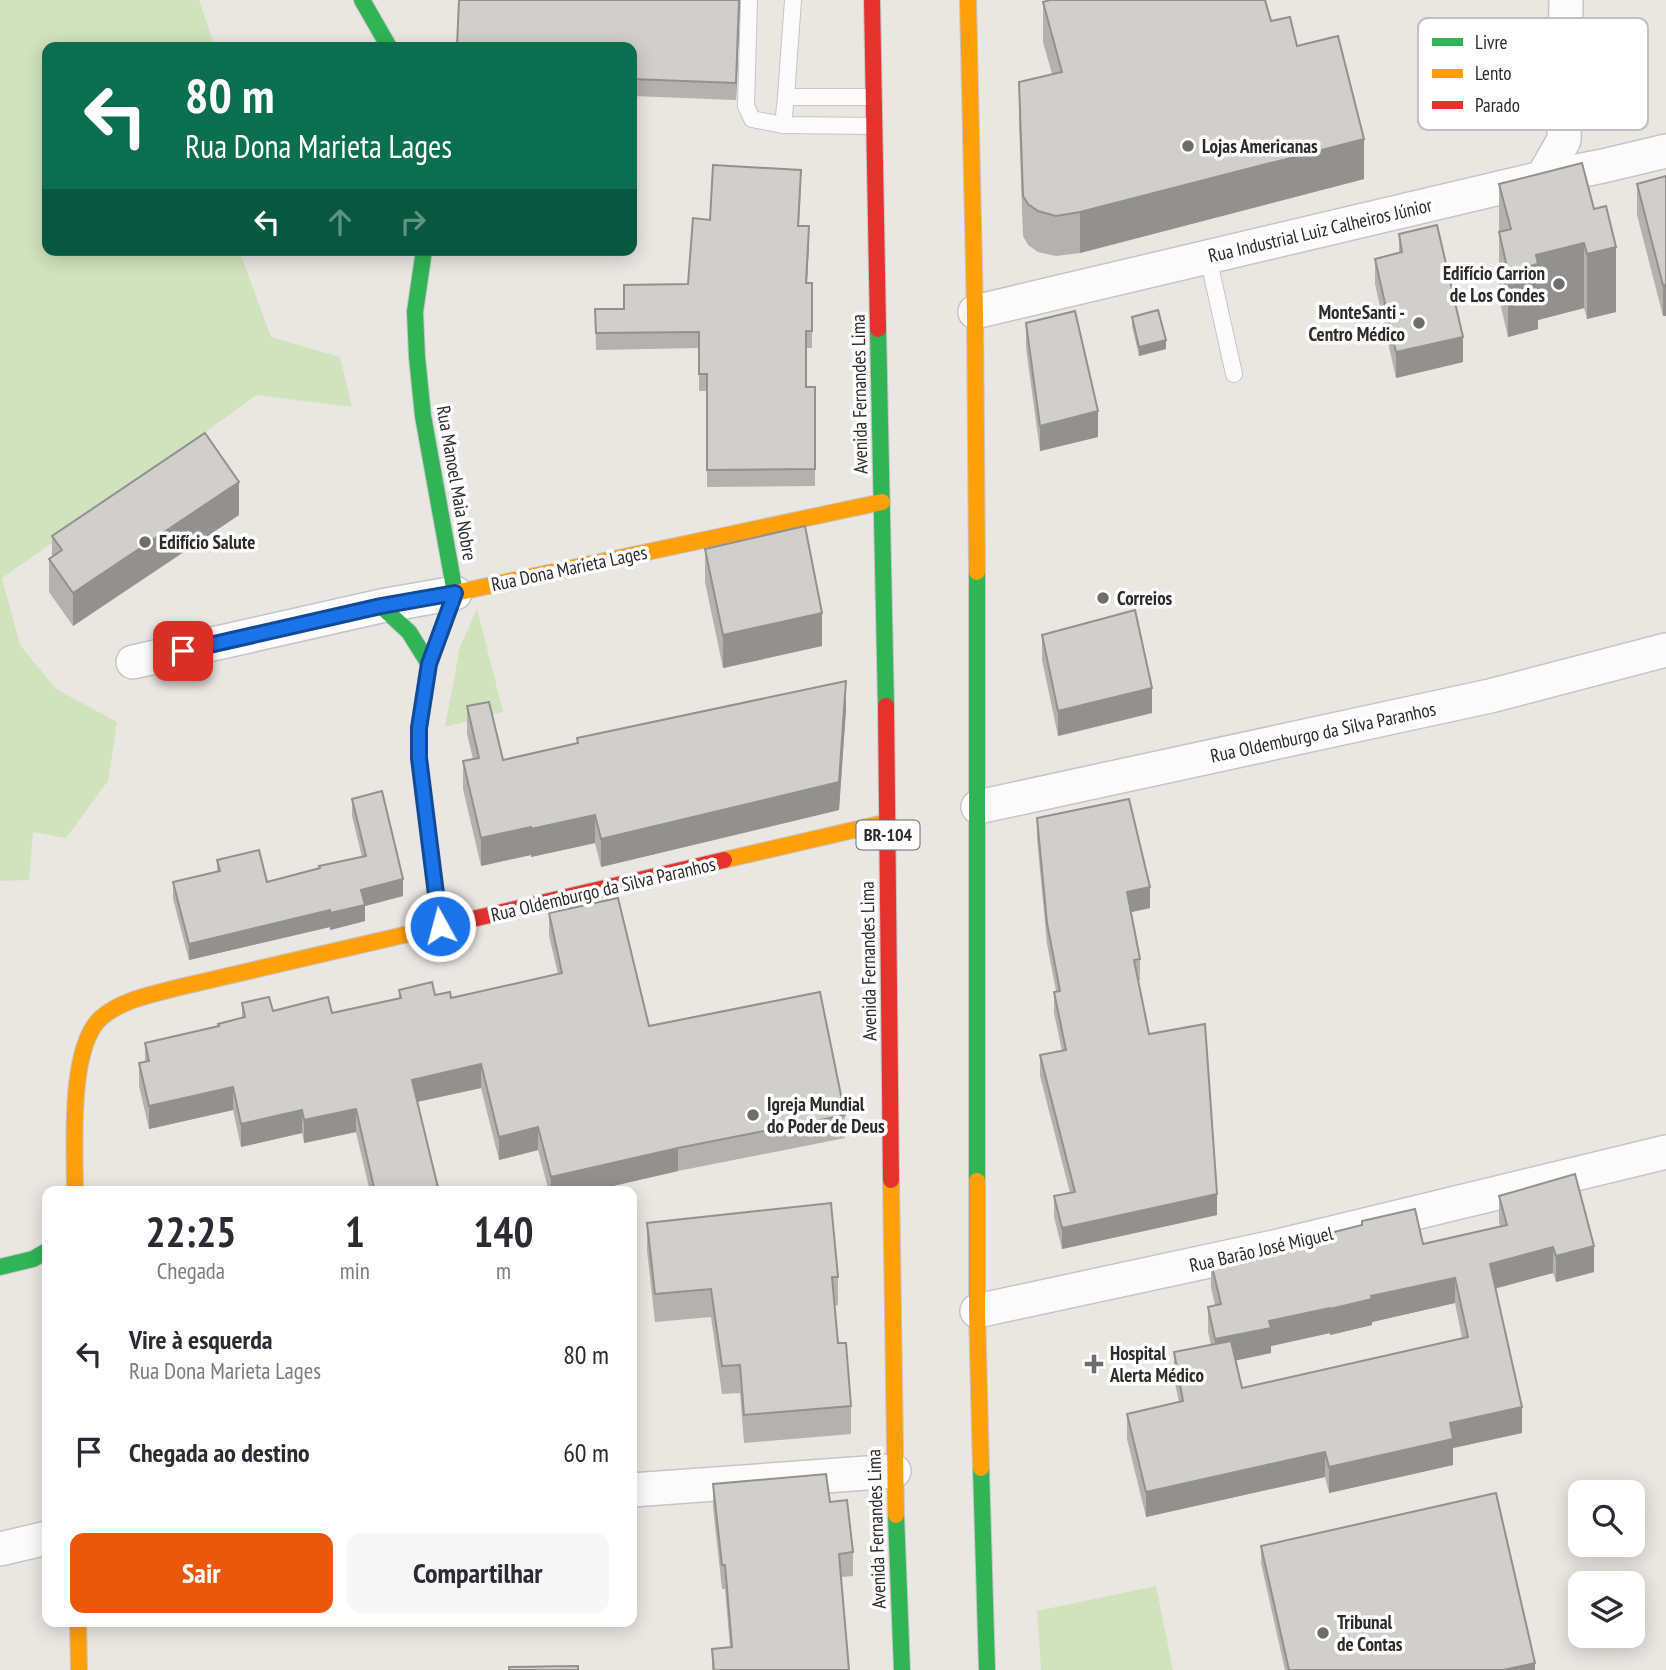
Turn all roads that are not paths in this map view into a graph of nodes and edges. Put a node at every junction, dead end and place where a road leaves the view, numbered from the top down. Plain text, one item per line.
1 (362, 0) edge
2 (749, 0) edge
3 (793, 0) edge
4 (872, 0) edge
5 (968, 0) edge
6 (1566, 0) edge
7 (1566, 18) edge
8 (386, 42) edge
9 (786, 97) junction
10 (874, 97) junction
11 (783, 125) junction
12 (874, 126) junction
13 (1564, 130) edge
14 (1564, 140) junction
15 (1666, 151) edge
16 (1604, 166) junction
17 (1542, 178) junction
18 (423, 256) edge
19 (1208, 257) junction
20 (975, 312) junction
21 (1234, 374) dead end
22 (882, 502) junction
23 (455, 593) junction
24 (381, 606) junction
25 (1666, 650) edge
26 (133, 662) dead end
27 (429, 664) junction
28 (978, 807) junction
29 (888, 822) junction
30 (440, 926) junction
31 (1666, 1152) edge
32 (75, 1186) edge
33 (42, 1258) edge
34 (0, 1266) edge
35 (977, 1311) junction
36 (894, 1471) junction
37 (637, 1490) edge
38 (42, 1539) edge
39 (0, 1549) edge
40 (78, 1627) edge
41 (79, 1670) edge
42 (902, 1670) edge
43 (987, 1670) edge

1 - 8 main road
2 - 11 lane
3 - 9 lane
4 - 10 main road, Avenida Fernandes Lima / BR-104
5 - 20 main road
6 - 7 street
9 - 10 lane
9 - 11 lane
10 - 12 main road, Avenida Fernandes Lima / BR-104
11 - 12 lane
12 - 22 main road, Avenida Fernandes Lima / BR-104
13 - 14 street
14 - 16 street
14 - 17 street
15 - 16 street, Rua Industrial Luiz Calheiros Júnior
16 - 17 street, Rua Industrial Luiz Calheiros Júnior
17 - 19 street, Rua Industrial Luiz Calheiros Júnior
18 - 23 main road, Rua Manoel Maia Nobre
19 - 20 street, Rua Industrial Luiz Calheiros Júnior
19 - 21 lane
20 - 28 main road
22 - 23 main road, Rua Dona Marieta Lages
22 - 29 main road, Avenida Fernandes Lima / BR-104
23 - 24 street, Rua Dona Marieta Lages
23 - 27 main road
24 - 26 street, Rua Dona Marieta Lages
24 - 27 main road
25 - 28 street, Rua Oldemburgo da Silva Paranhos
27 - 30 main road
28 - 35 main road
29 - 30 main road, Rua Oldemburgo da Silva Paranhos
29 - 36 main road, Avenida Fernandes Lima / BR-104
30 - 32 main road, Rua Oldemburgo da Silva Paranhos
31 - 35 street, Rua Barão José Miguel
33 - 34 main road
35 - 43 main road
36 - 37 street
36 - 42 main road, Avenida Fernandes Lima / BR-104
38 - 39 street
40 - 41 main road

